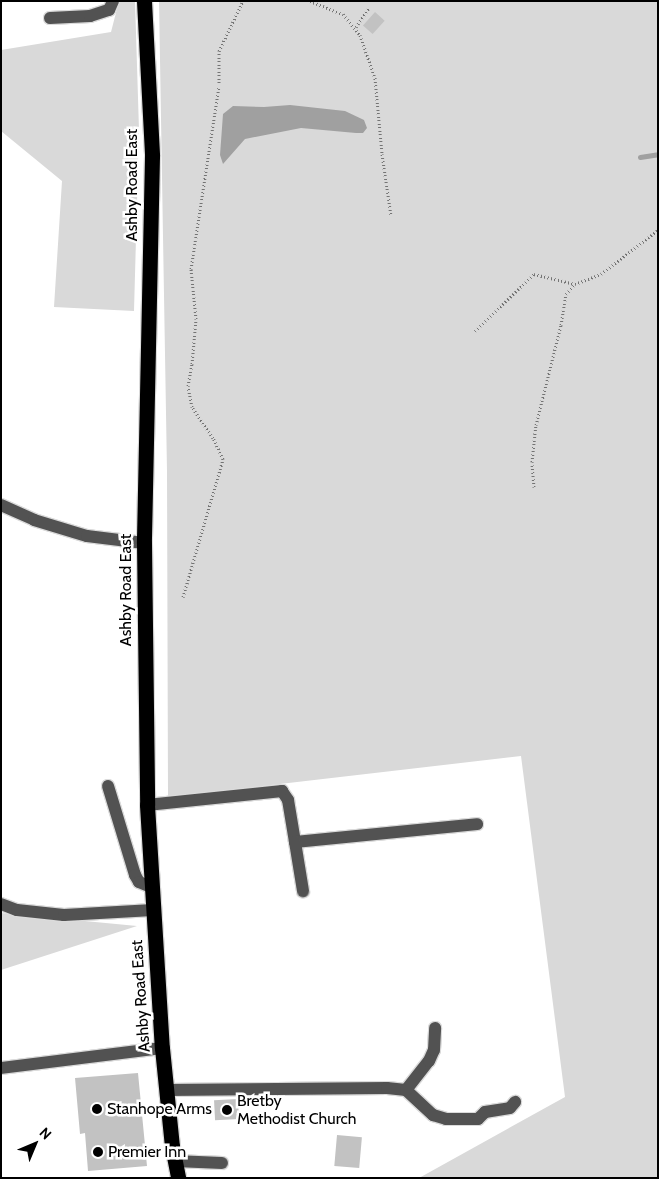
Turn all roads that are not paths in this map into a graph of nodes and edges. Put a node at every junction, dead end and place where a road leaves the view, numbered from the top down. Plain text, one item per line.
1 (113, 1) edge
2 (144, 1) edge
3 (50, 18) dead end
4 (1, 505) edge
5 (144, 543) junction
6 (108, 786) dead end
7 (147, 805) junction
8 (477, 824) dead end
9 (296, 842) junction
10 (151, 886) junction
11 (302, 891) dead end
12 (1, 904) edge
13 (153, 916) junction
14 (435, 1028) dead end
15 (162, 1048) junction
16 (1, 1068) edge
17 (166, 1090) junction
18 (406, 1090) junction
19 (515, 1102) dead end
20 (175, 1161) junction
21 (222, 1163) dead end
22 (178, 1178) edge

1 - 3 street
2 - 5 highway, Ashby Road East
4 - 5 street
5 - 7 highway, Ashby Road East
6 - 10 street
7 - 9 street
7 - 10 highway, Ashby Road East
8 - 9 street
9 - 11 street
10 - 13 highway, Ashby Road East
12 - 13 street
13 - 15 highway, Ashby Road East
14 - 18 street
15 - 16 street
15 - 17 highway, Ashby Road East
17 - 18 street
17 - 20 highway, Ashby Road East
18 - 19 street
20 - 21 street
20 - 22 highway, Ashby Road East

